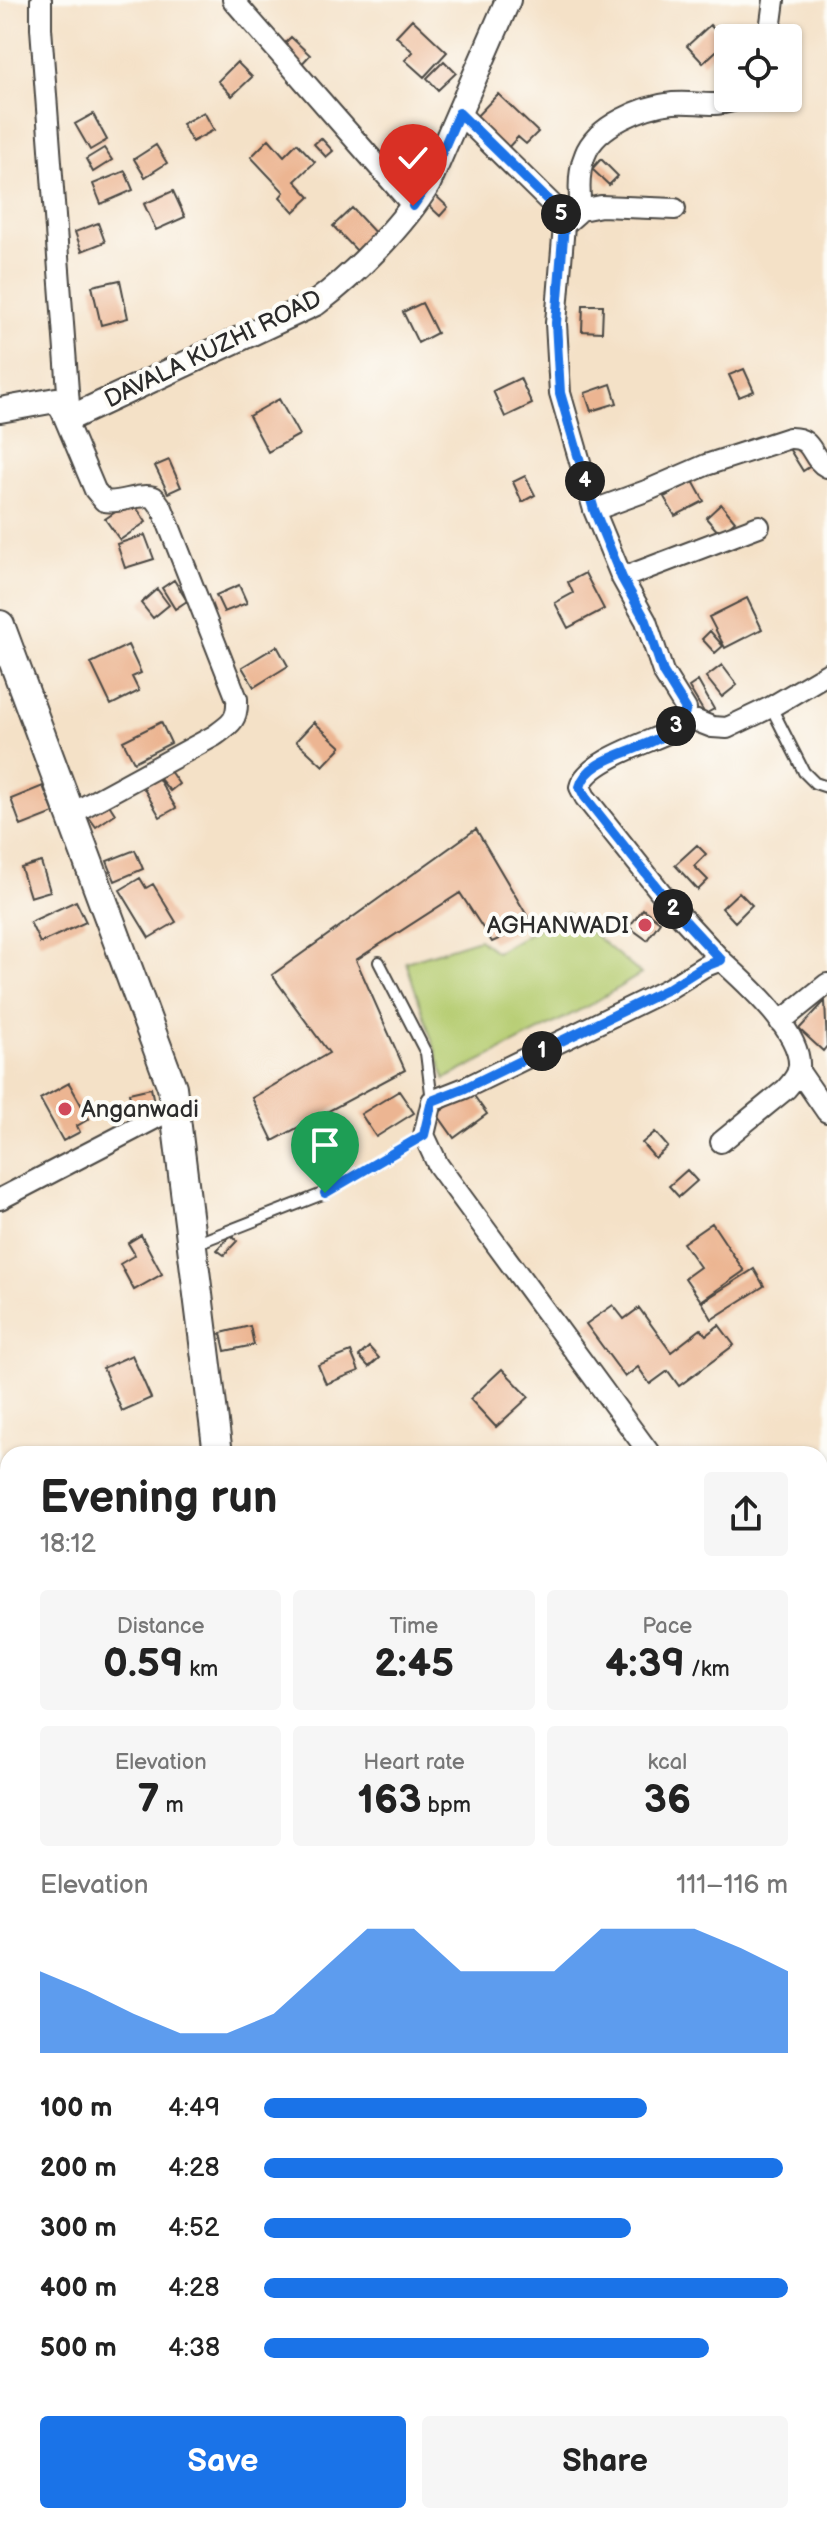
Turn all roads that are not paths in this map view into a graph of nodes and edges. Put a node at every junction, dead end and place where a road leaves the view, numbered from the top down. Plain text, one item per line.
1 (41, 0) edge
2 (233, 0) edge
3 (508, 0) edge
4 (774, 0) edge
5 (771, 24) edge
6 (714, 105) edge
7 (459, 113) junction
8 (413, 206) junction
9 (675, 209) dead end
10 (581, 210) junction
11 (564, 225) junction
12 (63, 409) junction
13 (0, 410) edge
14 (827, 467) edge
15 (594, 510) junction
16 (759, 526) dead end
17 (622, 578) junction
18 (0, 625) edge
19 (827, 674) edge
20 (771, 707) junction
21 (684, 716) junction
22 (827, 787) edge
23 (71, 814) junction
24 (721, 960) junction
25 (379, 962) dead end
26 (827, 984) edge
27 (780, 1022) junction
28 (798, 1070) junction
29 (432, 1101) junction
30 (175, 1108) junction
31 (827, 1112) edge
32 (424, 1135) junction
33 (721, 1142) dead end
34 (0, 1199) edge
35 (190, 1246) junction
36 (217, 1446) edge
37 (644, 1446) edge

1 - 12 street
2 - 8 street
3 - 7 street, DAVALA KUZHI ROAD
4 - 5 street
6 - 10 street
7 - 8 street, DAVALA KUZHI ROAD
7 - 11 street
8 - 12 street, DAVALA KUZHI ROAD
9 - 10 street
10 - 11 street
11 - 15 street
12 - 13 street, DAVALA KUZHI ROAD
12 - 23 street
14 - 15 street
15 - 17 street
16 - 17 street
17 - 21 street
18 - 23 main road
19 - 20 street
20 - 21 street
20 - 22 lane
21 - 24 street
23 - 30 main road
24 - 27 street
24 - 29 street
25 - 29 lane
26 - 27 street
27 - 28 street
28 - 31 street
28 - 33 street
29 - 32 street
30 - 34 street
30 - 35 main road
32 - 35 lane
32 - 37 street
35 - 36 main road

